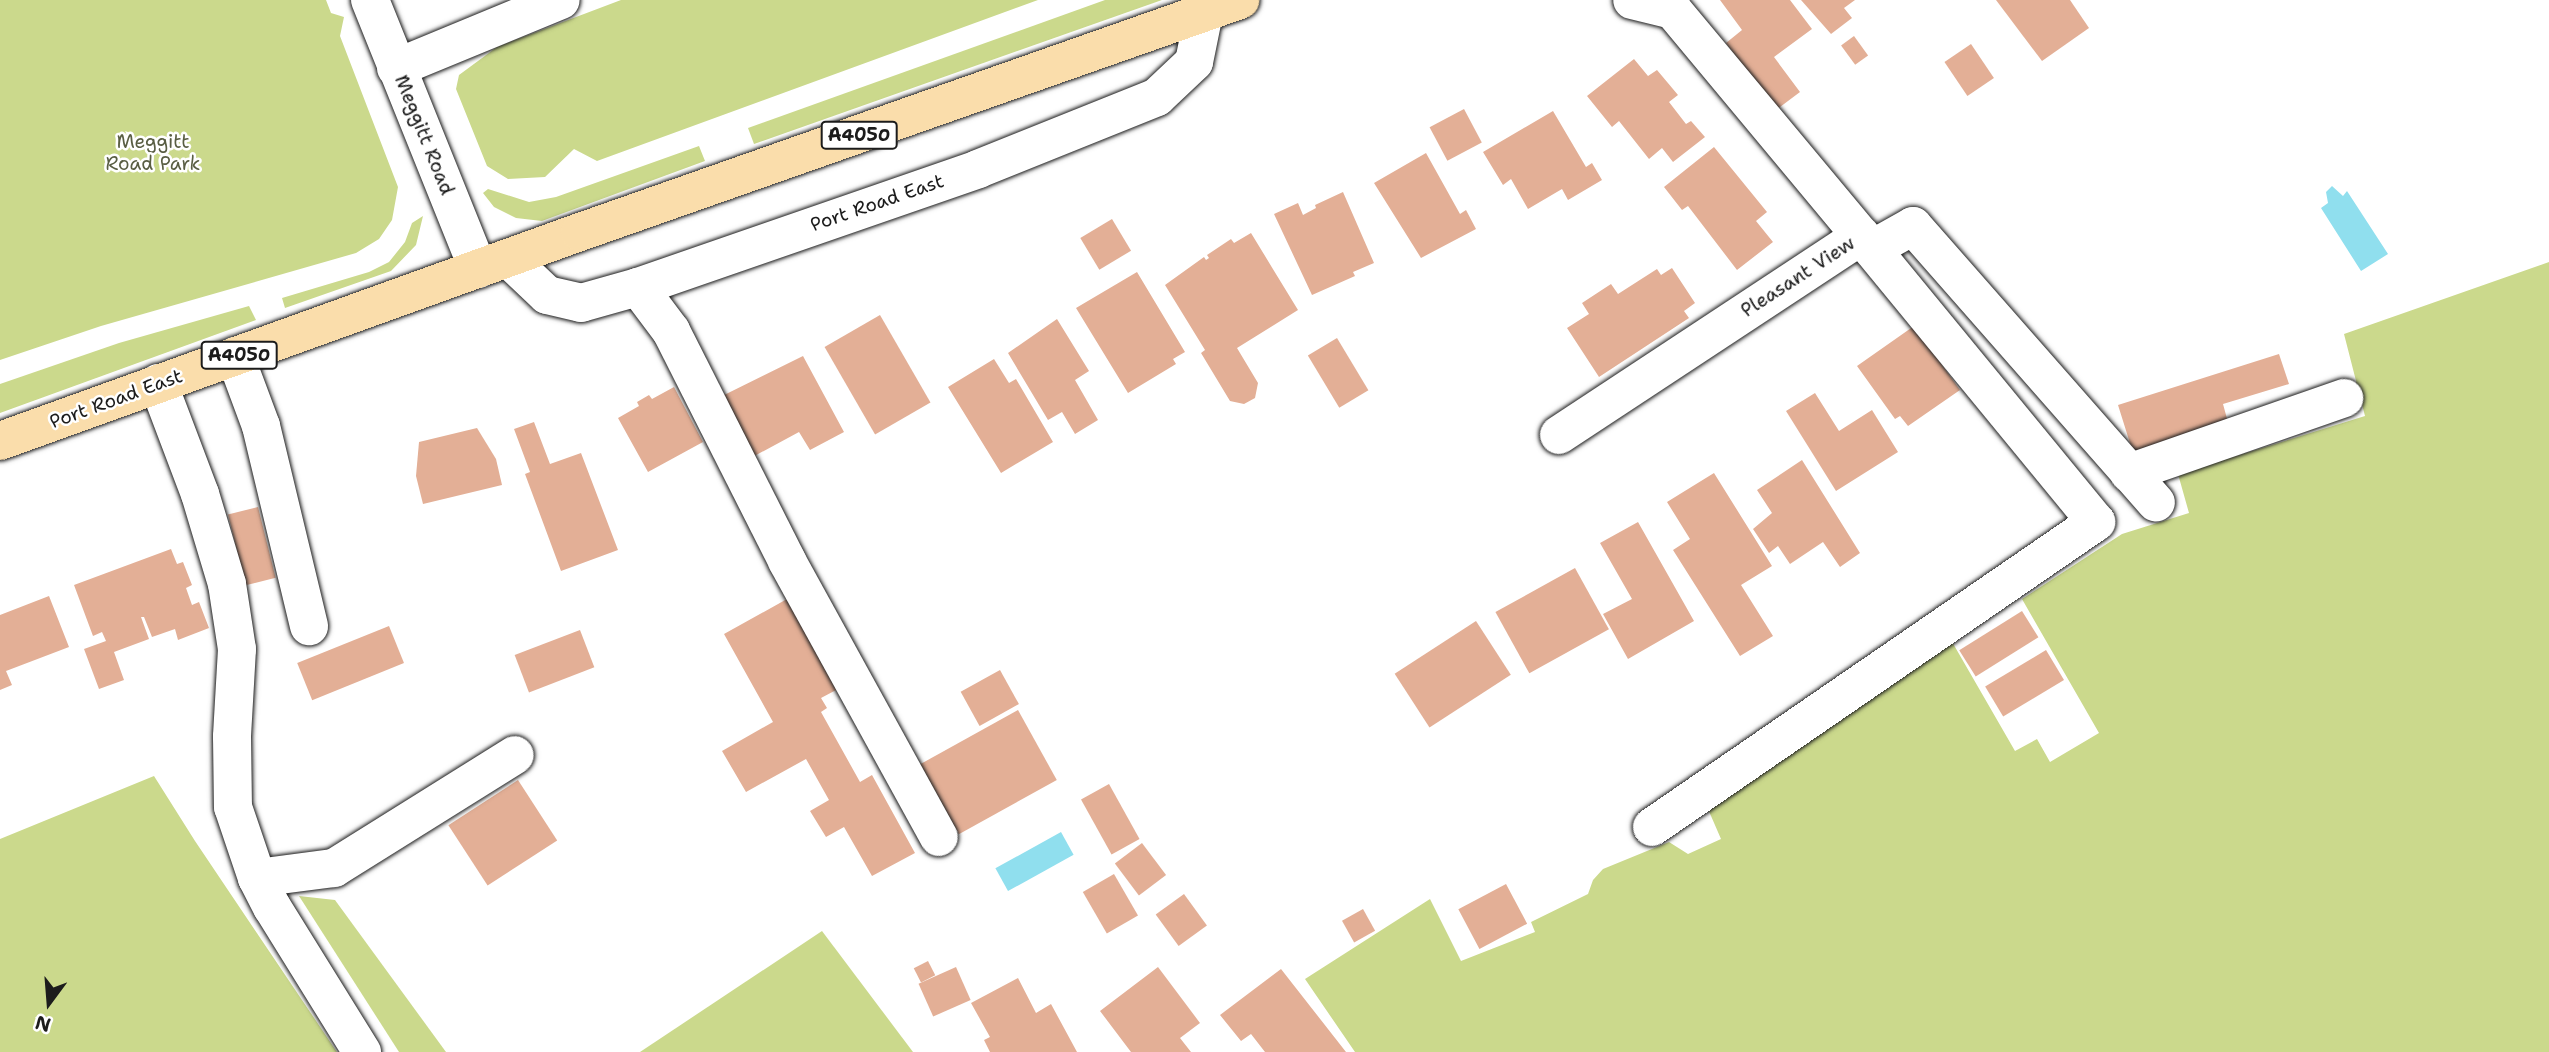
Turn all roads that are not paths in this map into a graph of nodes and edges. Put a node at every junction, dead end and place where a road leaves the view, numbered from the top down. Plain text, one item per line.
1 (370, 0) edge
2 (561, 0) edge
3 (1240, 0) edge
4 (1632, 0) edge
5 (1204, 13) junction
6 (397, 68) junction
7 (1867, 242) junction
8 (494, 264) junction
9 (638, 287) junction
10 (235, 356) junction
11 (158, 383) junction
12 (2344, 398) dead end
13 (1559, 435) dead end
14 (0, 441) edge
15 (2129, 473) junction
16 (2156, 503) dead end
17 (309, 626) dead end
18 (516, 755) dead end
19 (1652, 827) dead end
20 (940, 837) dead end
21 (257, 877) junction
22 (362, 1052) edge

1 - 6 street, Meggitt Road
2 - 6 street
3 - 5 main road, Port Road East / A4050
4 - 7 street, Pleasant View
5 - 8 main road, Port Road East / A4050
5 - 9 street, Port Road East
6 - 8 street, Meggitt Road
7 - 13 street, Pleasant View
7 - 15 street
7 - 19 street
8 - 9 street, Port Road East
8 - 10 main road, Port Road East / A4050
9 - 20 street
10 - 11 main road, Port Road East / A4050
10 - 17 street
11 - 14 main road, Port Road East / A4050
11 - 21 street
12 - 15 street
15 - 16 street
18 - 21 street
21 - 22 street

